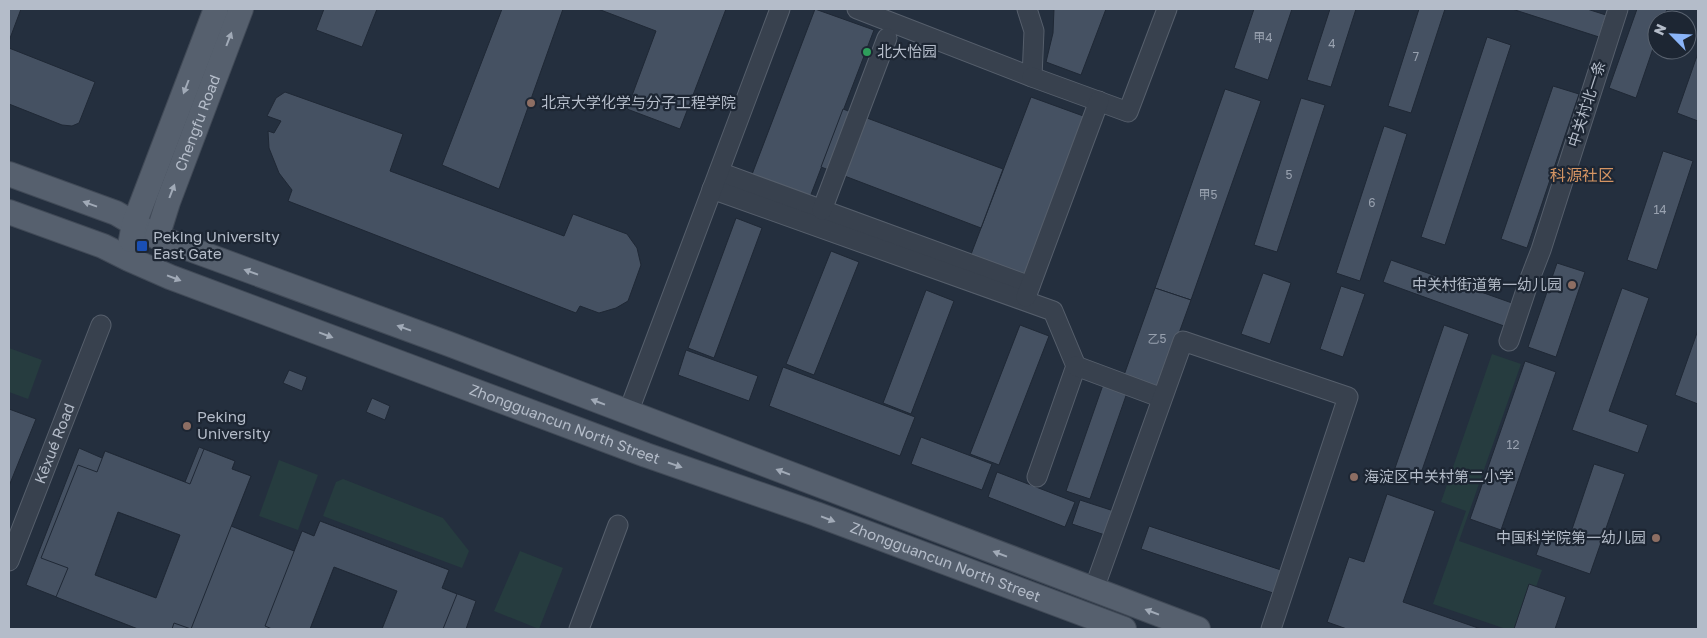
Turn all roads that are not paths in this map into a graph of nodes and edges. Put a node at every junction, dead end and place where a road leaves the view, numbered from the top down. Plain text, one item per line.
1 (216, 9) edge
2 (241, 9) edge
3 (780, 9) edge
4 (857, 9) edge
5 (1027, 9) edge
6 (1167, 9) edge
7 (1618, 9) edge
8 (887, 38) dead end
9 (1032, 77) junction
10 (1099, 101) junction
11 (9, 174) edge
12 (715, 181) junction
13 (822, 210) junction
14 (9, 212) edge
15 (134, 224) junction
16 (157, 237) junction
17 (129, 259) junction
18 (1028, 294) junction
19 (101, 325) dead end
20 (1509, 341) dead end
21 (1076, 366) junction
22 (1162, 398) junction
23 (628, 413) junction
24 (1037, 477) dead end
25 (618, 525) dead end
26 (9, 561) edge
27 (1094, 589) junction
28 (579, 629) edge
29 (1124, 629) edge
30 (1198, 629) edge
31 (1271, 629) edge

1 -> 15 main road, Chengfu Road
16 -> 2 main road, Chengfu Road
3 - 12 street
4 - 9 street
5 - 9 street
6 - 10 street
7 - 20 street, 中关村北一条
8 - 13 street
9 - 10 street
10 - 18 street
15 -> 11 main road
12 - 13 street
12 - 18 street
12 - 23 street
13 - 18 street
14 - 17 main road, Zhongguancun North Street
15 - 16 main road, Zhongguancun North Street
15 - 17 main road, Chengfu Road
16 - 17 main road
23 -> 16 main road, Zhongguancun North Street
17 -> 29 main road, Zhongguancun North Street
18 - 21 street
19 - 26 street, Kēxué Road
21 - 22 street
21 - 24 street
22 - 27 street
22 - 31 street
27 -> 23 main road, Zhongguancun North Street
25 - 28 street
30 -> 27 main road, Zhongguancun North Street

